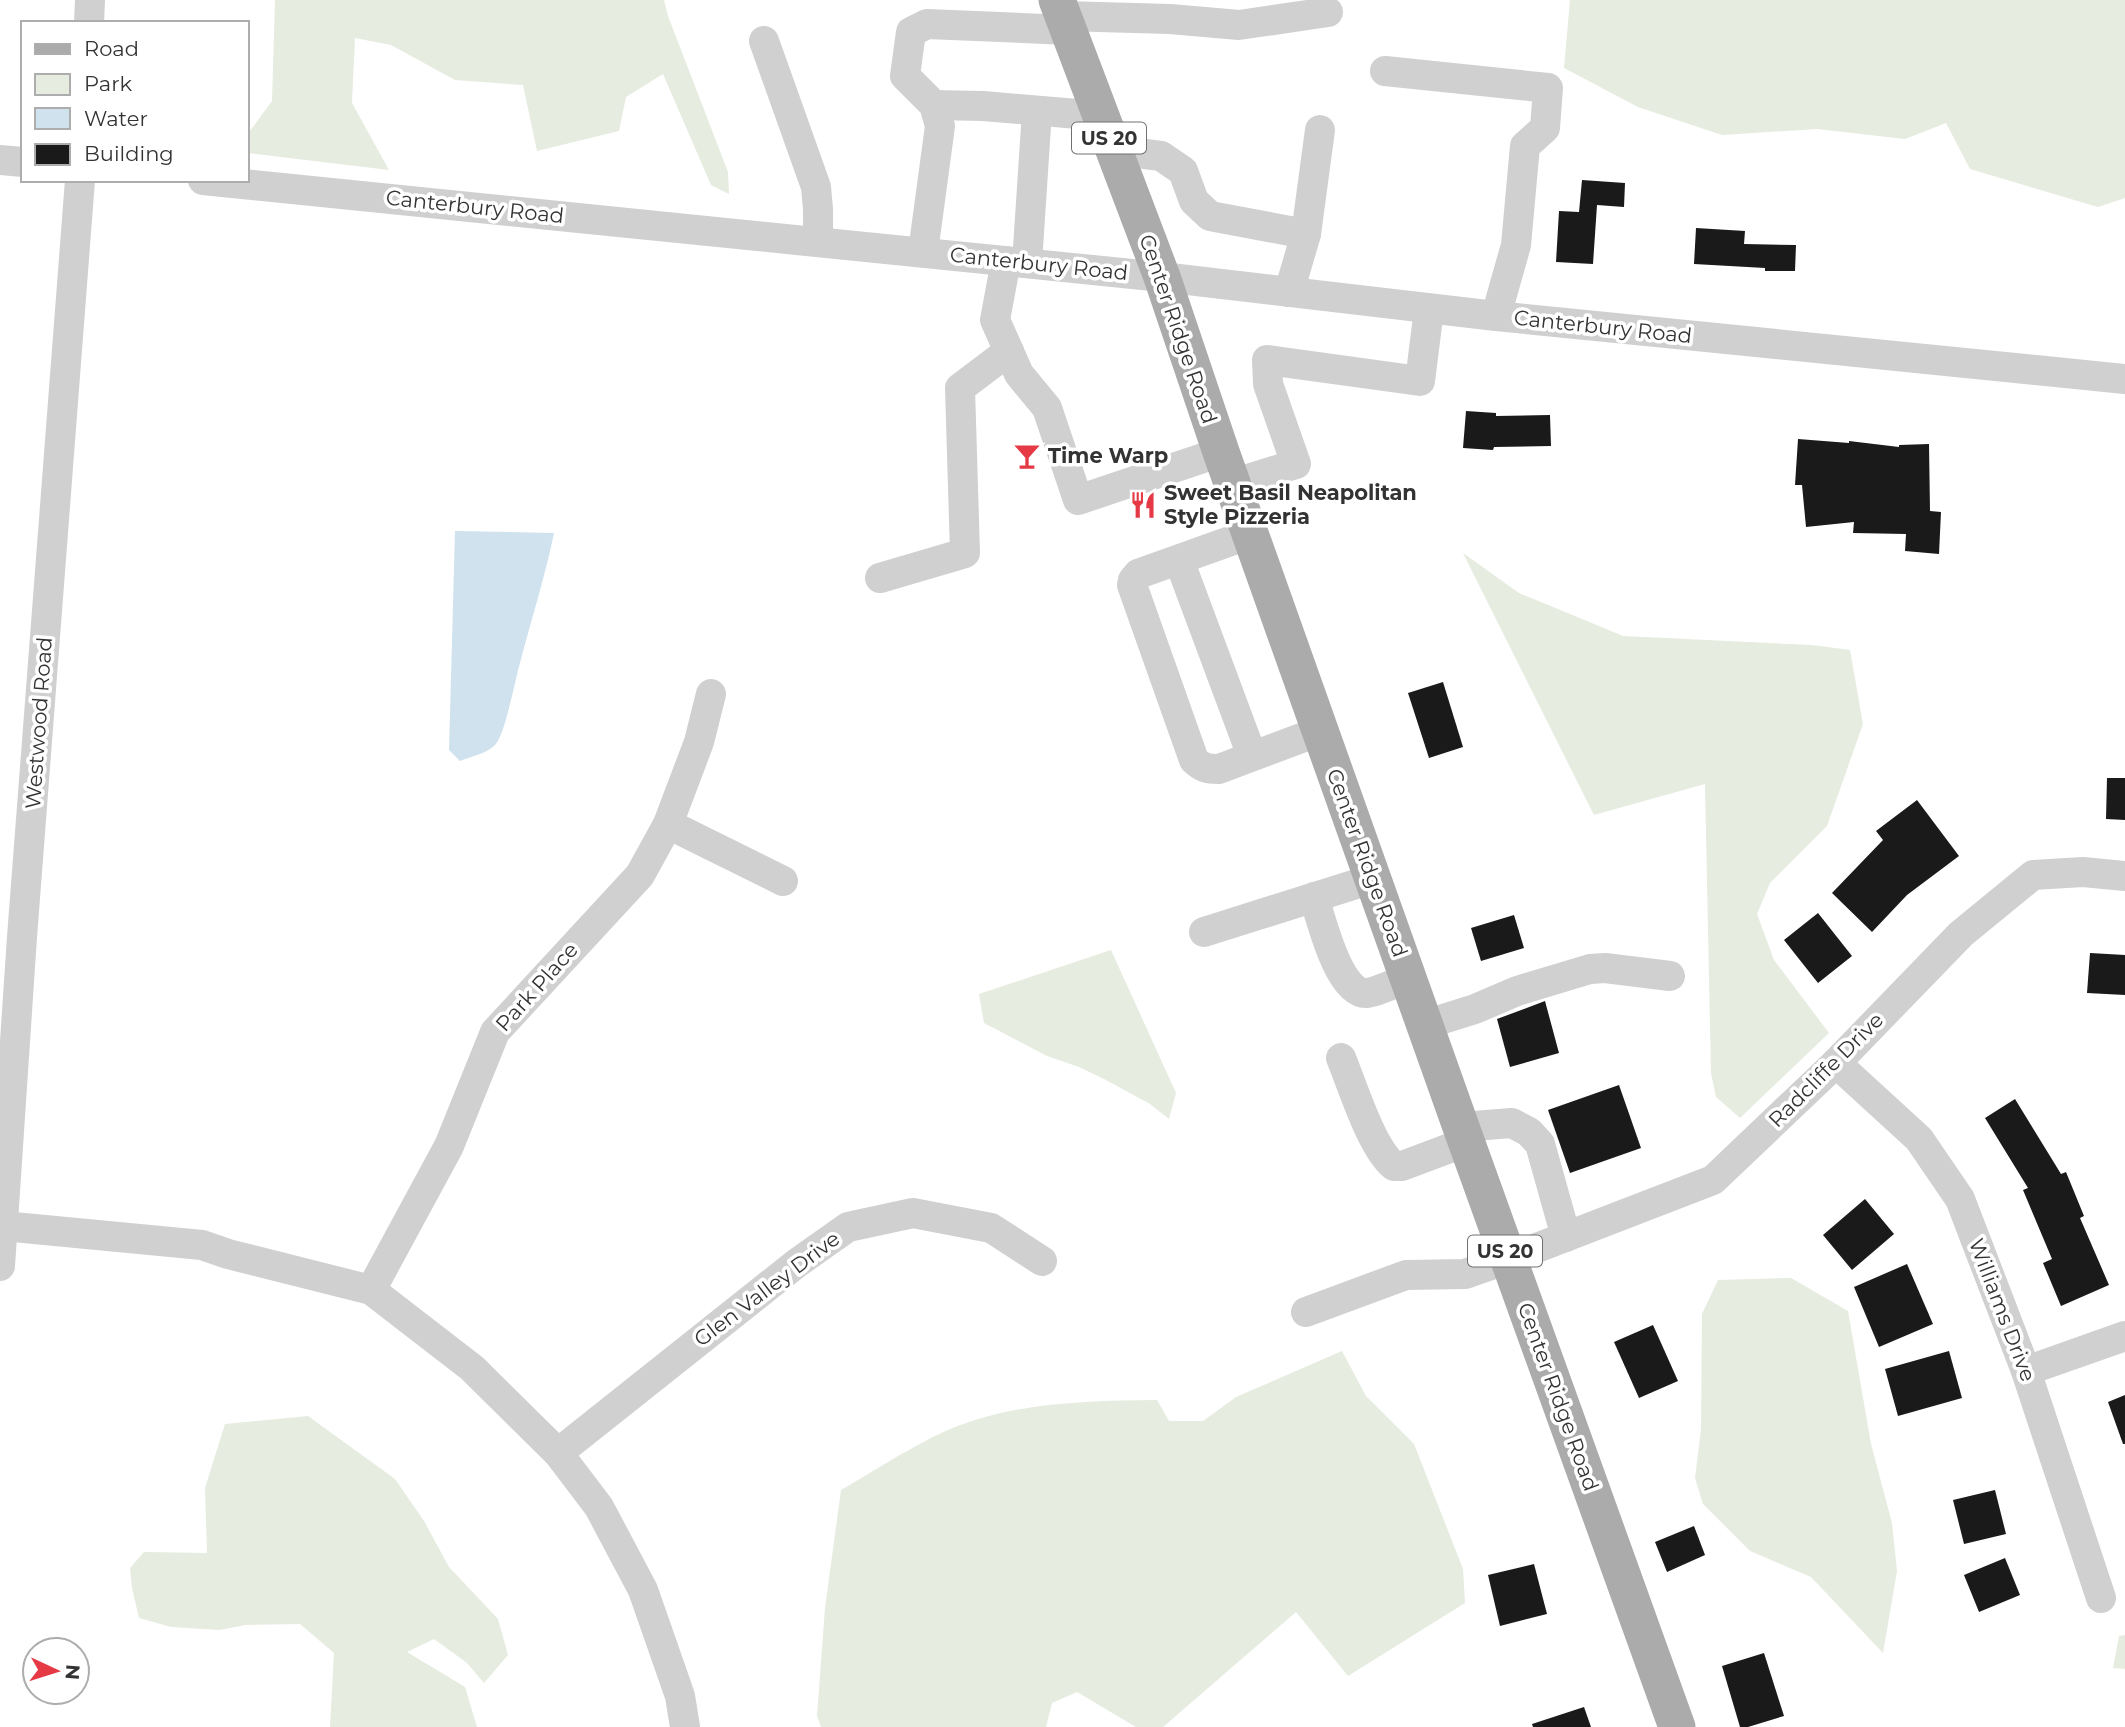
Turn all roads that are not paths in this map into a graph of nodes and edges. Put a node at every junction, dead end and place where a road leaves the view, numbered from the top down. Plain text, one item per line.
1 (90, 0) edge
2 (1328, 12) dead end
3 (1063, 15) edge
4 (89, 21) edge
5 (764, 41) dead end
6 (1385, 71) dead end
7 (934, 105) junction
8 (1037, 111) junction
9 (1101, 116) junction
10 (1320, 130) dead end
11 (1114, 150) junction
12 (0, 160) edge
13 (21, 162) edge
14 (80, 182) edge
15 (223, 182) edge
16 (1306, 234) junction
17 (818, 242) junction
18 (923, 252) junction
19 (1016, 262) junction
20 (1161, 277) junction
21 (1289, 292) junction
22 (1429, 309) junction
23 (1496, 316) junction
24 (1009, 351) junction
25 (2125, 379) edge
26 (1227, 468) junction
27 (1250, 534) junction
28 (1179, 560) junction
29 (880, 578) dead end
30 (711, 694) dead end
31 (1320, 730) junction
32 (1252, 756) junction
33 (668, 824) junction
34 (2125, 876) edge
35 (1372, 878) junction
36 (783, 881) dead end
37 (1314, 897) junction
38 (1204, 932) dead end
39 (1670, 976) dead end
40 (1408, 978) junction
41 (1424, 1024) junction
42 (1341, 1058) dead end
43 (1836, 1063) junction
44 (1463, 1134) junction
45 (3, 1226) junction
46 (1566, 1237) junction
47 (1508, 1259) junction
48 (1042, 1261) dead end
49 (0, 1266) edge
50 (371, 1290) junction
51 (1306, 1312) dead end
52 (2125, 1336) edge
53 (2026, 1371) junction
54 (558, 1454) junction
55 (2101, 1598) dead end
56 (685, 1727) edge
57 (1677, 1727) edge

1 - 4 street
2 - 3 street
3 - 7 street
3 - 9 main road, Center Ridge Road / US 20
5 - 17 street
6 - 23 street
7 - 8 street
7 - 18 street
8 - 9 street
8 - 19 street
9 - 11 main road, Center Ridge Road / US 20
10 - 16 street
11 - 16 street
11 - 20 main road, Center Ridge Road / US 20
12 - 13 street
14 - 45 street, Westwood Road
15 - 17 street, Canterbury Road
16 - 21 street
17 - 18 street, Canterbury Road
18 - 19 street, Canterbury Road
19 - 20 street, Canterbury Road
19 - 24 street
20 - 21 street, Canterbury Road
20 - 26 main road, Center Ridge Road / US 20
21 - 22 street, Canterbury Road
22 - 23 street, Canterbury Road
22 - 26 street
23 - 25 street, Canterbury Road
24 - 26 street
24 - 29 street
26 - 27 main road, Center Ridge Road / US 20
27 - 28 street
27 - 31 main road, Center Ridge Road / US 20
28 - 32 street
28 - 32 street
30 - 33 street, Park Place
31 - 32 street
31 - 35 main road, Center Ridge Road / US 20
33 - 36 street
33 - 50 street, Park Place
34 - 43 street, Radcliffe Drive
35 - 37 street
35 - 40 main road, Center Ridge Road / US 20
37 - 38 street
37 - 40 street
39 - 41 street
40 - 41 main road, Center Ridge Road / US 20
41 - 44 main road, Center Ridge Road / US 20
42 - 44 street
43 - 46 street, Radcliffe Drive
43 - 53 street, Williams Drive
44 - 46 street
44 - 47 main road, Center Ridge Road / US 20
45 - 49 street, Westwood Road
45 - 50 street
46 - 47 street, Radcliffe Drive
47 - 51 street, Radcliffe Drive
47 - 57 main road, Center Ridge Road / US 20
48 - 54 street, Glen Valley Drive
50 - 54 street
52 - 53 street
53 - 55 street, Williams Drive
54 - 56 street

